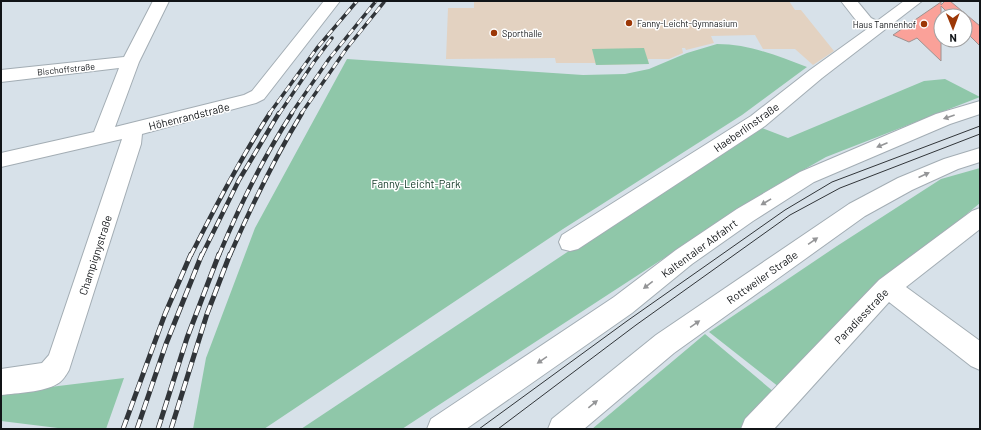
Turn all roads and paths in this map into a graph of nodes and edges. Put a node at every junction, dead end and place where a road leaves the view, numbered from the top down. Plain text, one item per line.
1 (161, 1) edge
2 (332, 1) edge
3 (849, 1) edge
4 (914, 1) edge
5 (877, 28) junction
6 (130, 62) junction
7 (1, 76) edge
8 (980, 106) edge
9 (133, 130) junction
10 (103, 137) junction
11 (980, 155) edge
12 (1, 160) edge
13 (980, 217) edge
14 (570, 242) dead end
15 (888, 287) junction
16 (980, 357) edge
17 (1, 382) edge
18 (441, 429) edge
19 (562, 429) edge
20 (755, 429) edge

1 - 6 street
2 - 9 street, Höhenrandstraße
3 - 5 street
4 - 5 street, Haeberlinstraße
5 - 14 street, Haeberlinstraße
6 - 7 street, Bischoffstraße
6 - 10 street
8 -> 18 street, Kaltentaler Abfahrt
9 - 10 street, Höhenrandstraße
9 - 17 street, Champignystraße
10 - 12 street, Höhenrandstraße
19 -> 11 street, Rottweiler Straße
13 - 15 street, Paradiesstraße
15 - 16 street
15 - 20 street, Paradiesstraße

